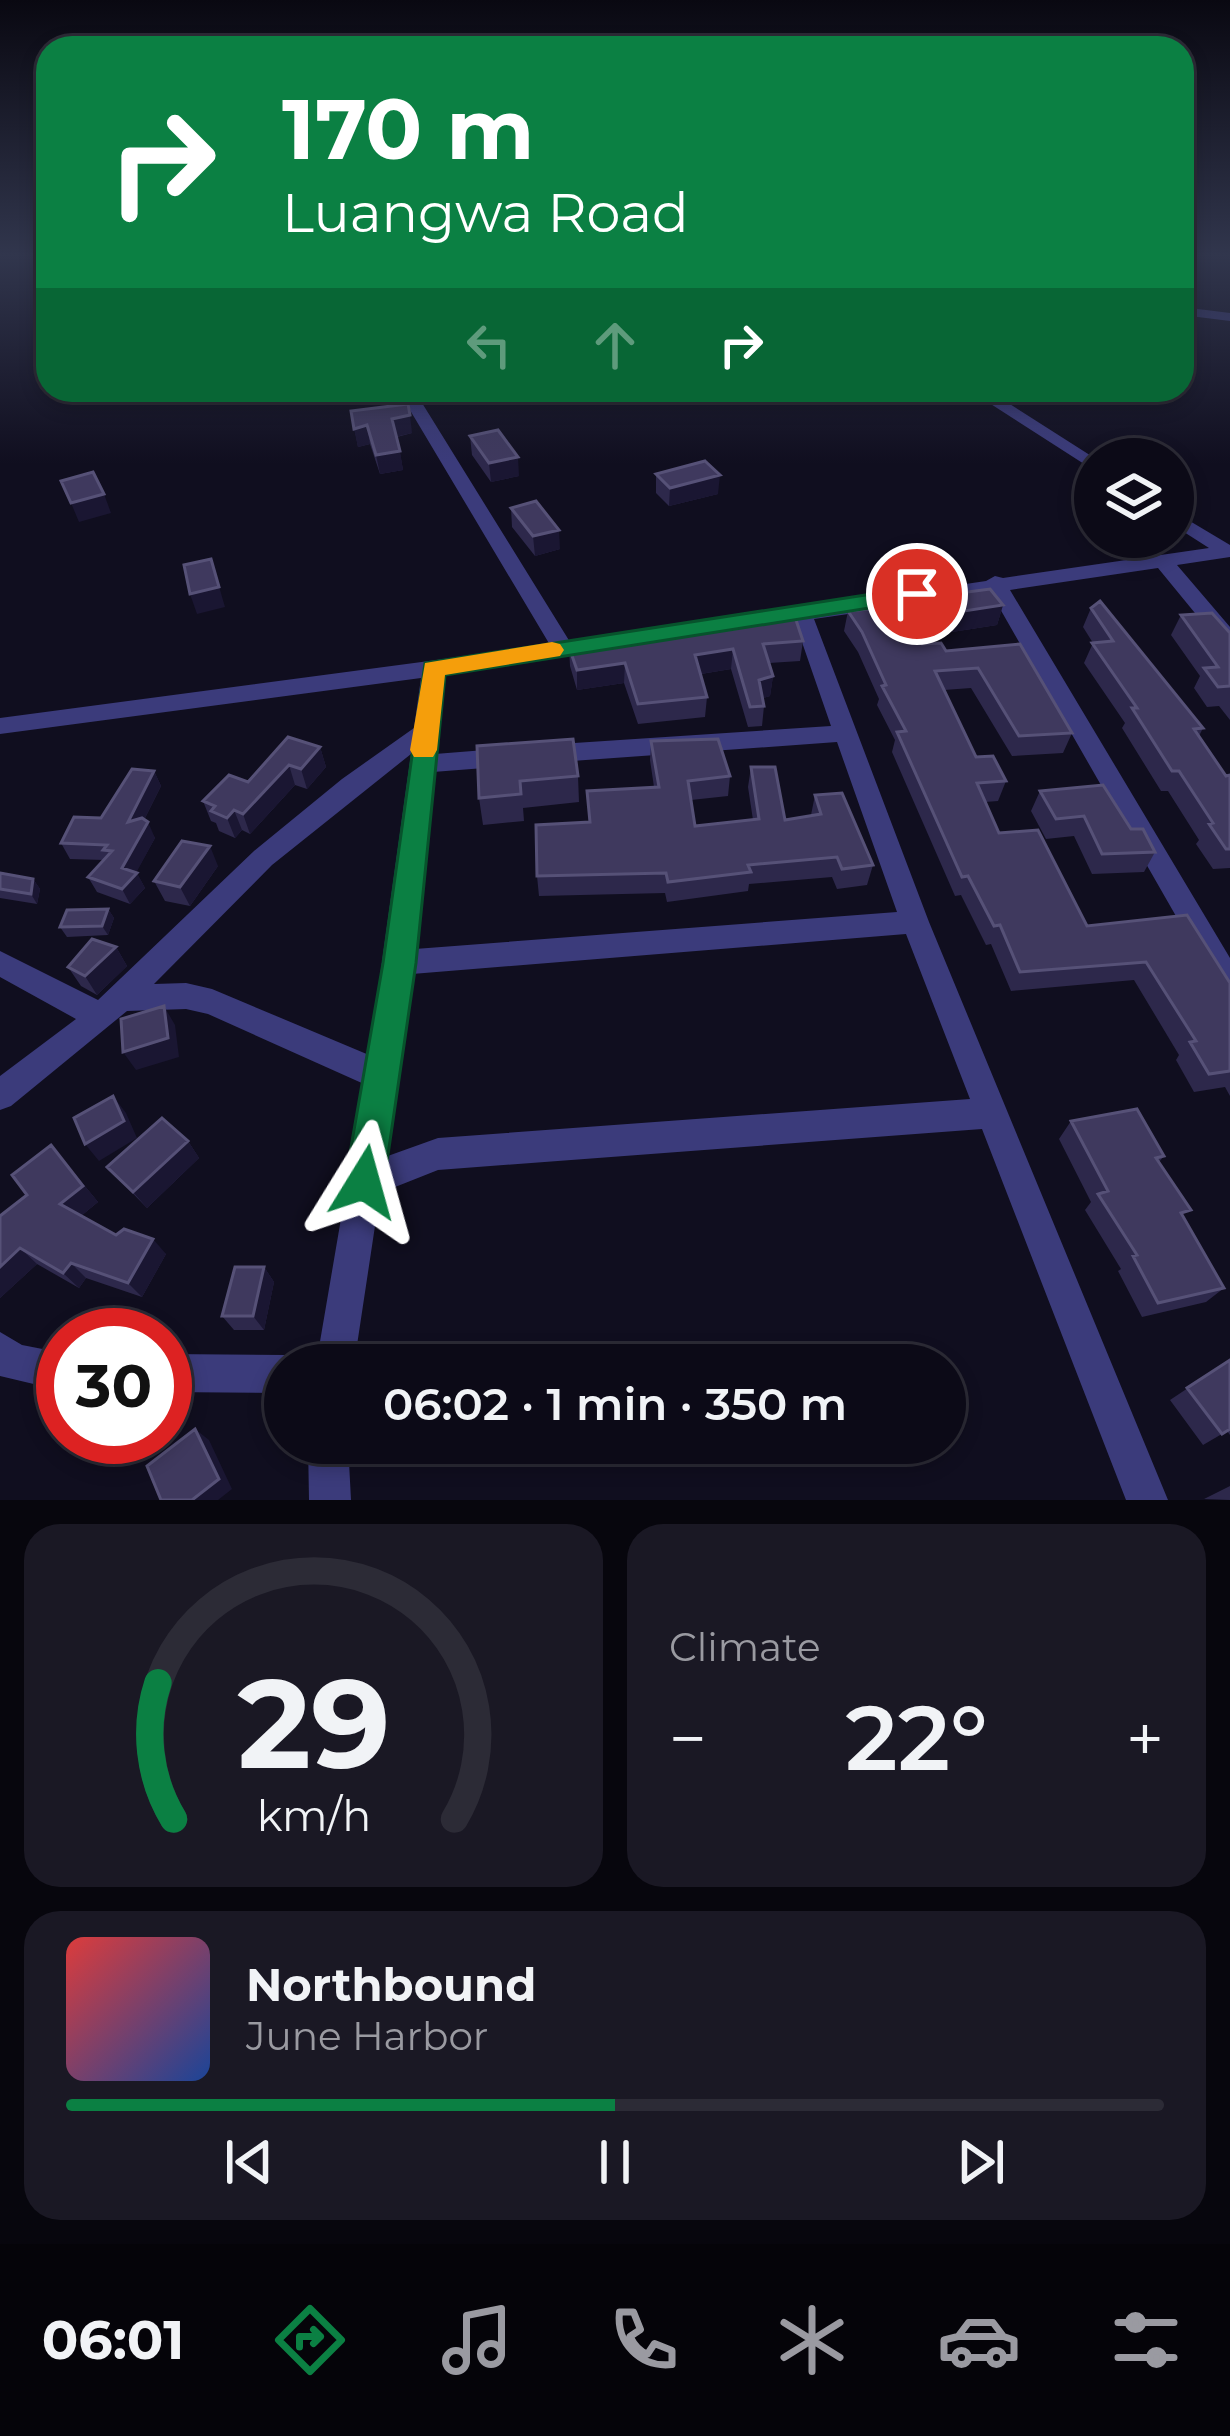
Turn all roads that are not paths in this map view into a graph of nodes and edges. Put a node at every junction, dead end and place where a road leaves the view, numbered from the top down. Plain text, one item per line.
1 (413, 402) edge
2 (996, 402) edge
3 (1074, 452) edge
4 (1194, 530) edge
5 (1228, 551) edge
6 (1162, 560) junction
7 (995, 582) junction
8 (801, 611) junction
9 (1230, 640) edge
10 (563, 648) junction
11 (434, 669) junction
12 (0, 726) edge
13 (847, 733) junction
14 (424, 748) junction
15 (915, 922) junction
16 (0, 963) edge
17 (399, 963) junction
18 (1230, 985) edge
19 (110, 1007) junction
20 (379, 1075) junction
21 (0, 1095) edge
22 (992, 1113) junction
23 (364, 1182) junction
24 (337, 1344) edge
25 (0, 1351) edge
26 (36, 1367) edge
27 (192, 1373) edge
28 (264, 1374) edge
29 (329, 1464) edge
30 (330, 1500) edge
31 (1147, 1500) edge

1 - 10 street
2 - 3 street
4 - 5 street
5 - 6 street
6 - 7 street
6 - 9 street
7 - 8 street
7 - 18 street
8 - 10 street
8 - 13 street
10 - 11 street
11 - 12 street
11 - 14 street
13 - 14 street
13 - 15 street
14 - 17 street
14 - 19 street
15 - 17 street
15 - 22 street
16 - 19 street
17 - 20 street
19 - 20 street
19 - 21 street
20 - 23 street
22 - 23 street
22 - 31 street
23 - 24 street
25 - 26 street
27 - 28 street
29 - 30 street

